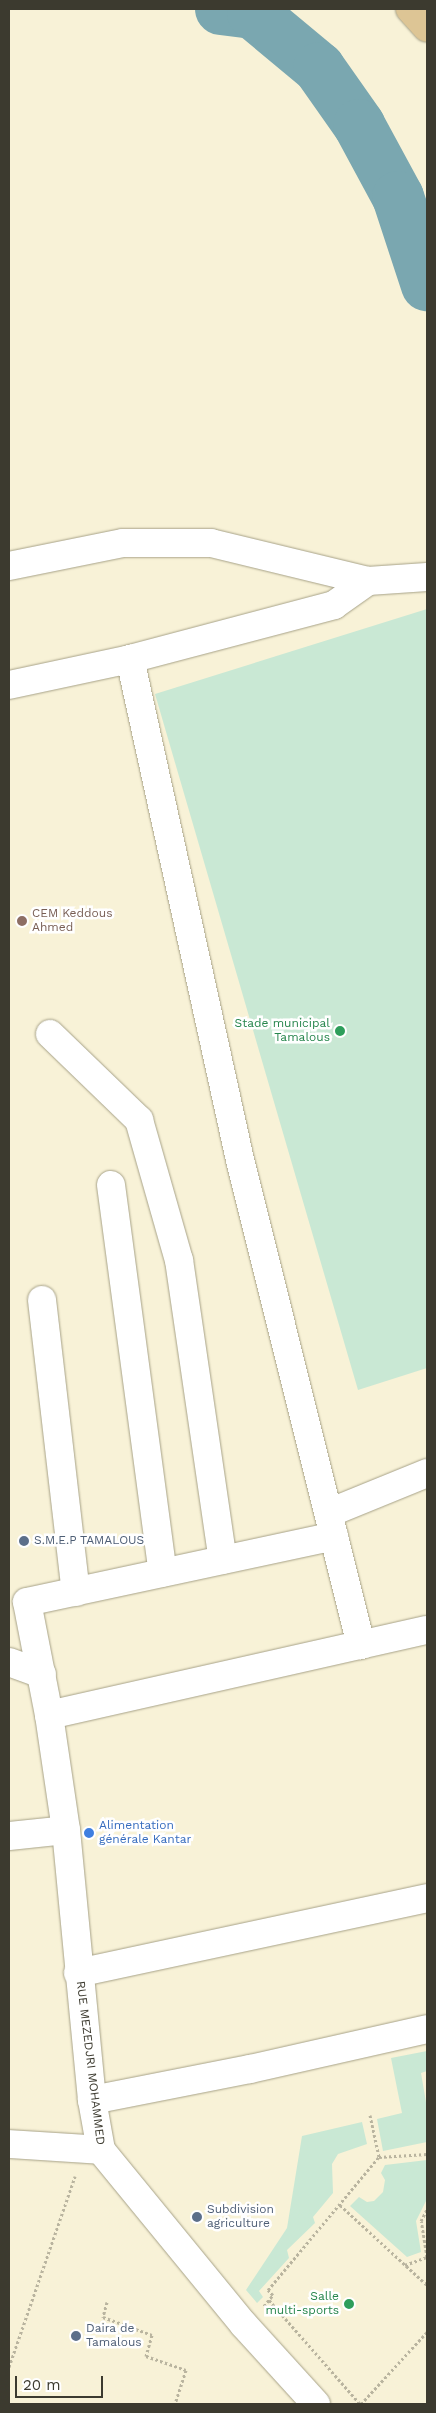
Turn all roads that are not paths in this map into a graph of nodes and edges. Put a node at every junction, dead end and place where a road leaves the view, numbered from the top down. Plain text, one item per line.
1 (410, 9) edge
2 (427, 28) edge
3 (9, 566) edge
4 (427, 577) edge
5 (368, 581) junction
6 (130, 659) junction
7 (9, 685) edge
8 (50, 1034) dead end
9 (111, 1185) dead end
10 (42, 1300) dead end
11 (427, 1473) edge
12 (332, 1524) junction
13 (223, 1560) junction
14 (163, 1573) junction
15 (76, 1592) junction
16 (427, 1630) edge
17 (361, 1645) junction
18 (9, 1662) edge
19 (42, 1674) junction
20 (49, 1715) junction
21 (66, 1830) junction
22 (9, 1836) edge
23 (427, 1898) edge
24 (78, 1973) junction
25 (427, 2029) edge
26 (92, 2100) junction
27 (9, 2144) edge
28 (101, 2150) junction
29 (316, 2404) edge

1 - 2 main road
3 - 5 street
4 - 5 street
5 - 6 street
6 - 7 street
6 - 12 street
8 - 13 street
9 - 14 street
10 - 15 street
11 - 12 street
12 - 13 street
12 - 17 street
13 - 14 street
14 - 15 street
15 - 19 street, RUE MEZEDJRI MOHAMMED
16 - 17 street
17 - 20 street
18 - 19 street
19 - 20 street, RUE MEZEDJRI MOHAMMED
20 - 21 street, RUE MEZEDJRI MOHAMMED
21 - 22 street
21 - 24 street, RUE MEZEDJRI MOHAMMED
23 - 24 street
24 - 26 street, RUE MEZEDJRI MOHAMMED
25 - 26 street
26 - 28 street, RUE MEZEDJRI MOHAMMED
27 - 28 street
28 - 29 street, RUE MEZEDJRI MOHAMMED

